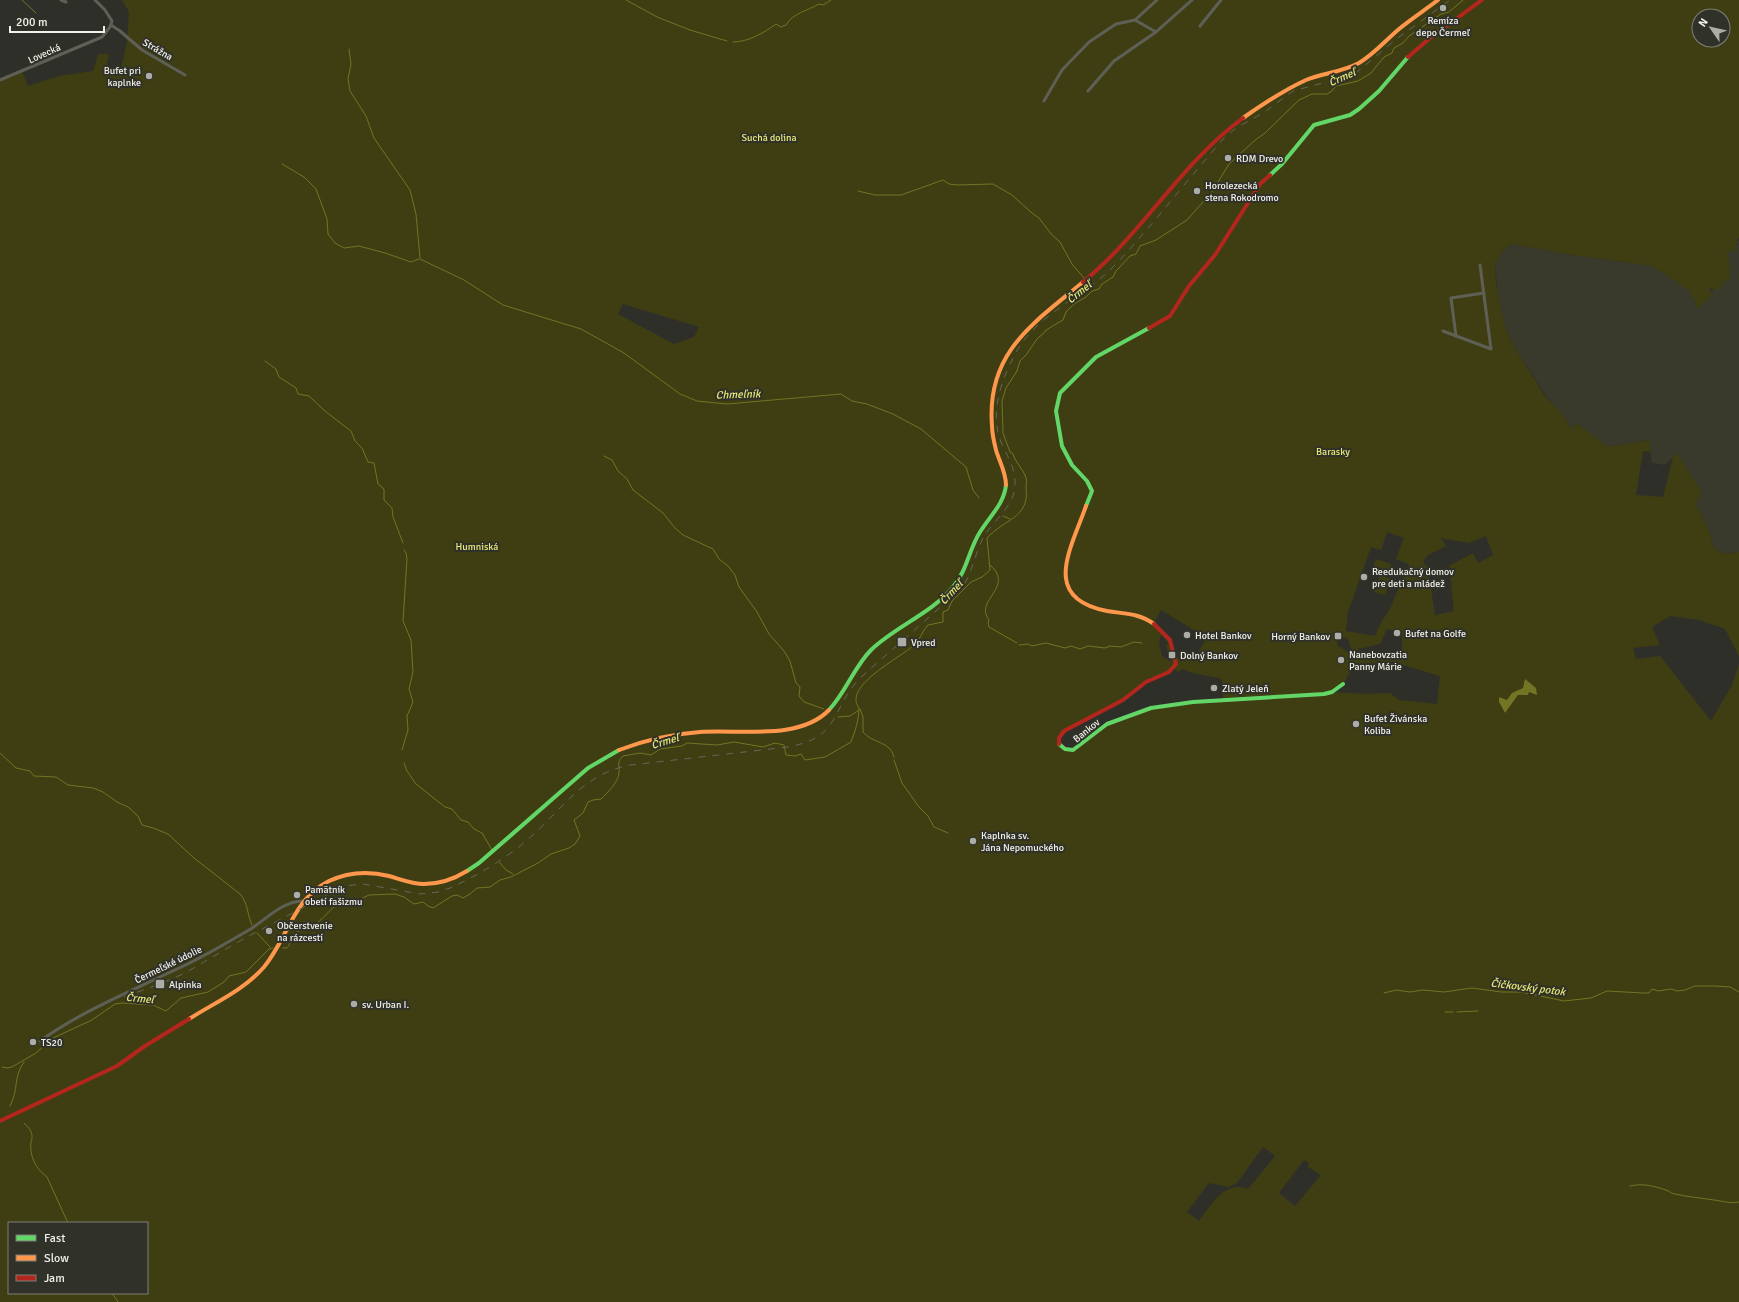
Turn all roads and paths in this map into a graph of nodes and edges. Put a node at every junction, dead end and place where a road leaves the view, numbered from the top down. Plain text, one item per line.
1 (61, 0) edge
2 (95, 0) edge
3 (1157, 0) edge
4 (1192, 0) edge
5 (1221, 0) edge
6 (1438, 0) edge
7 (1482, 0) edge
8 (66, 2) dead end
9 (1135, 20) junction
10 (111, 25) junction
11 (1200, 26) dead end
12 (1156, 32) junction
13 (185, 75) dead end
14 (0, 80) edge
15 (1088, 91) dead end
16 (1044, 102) dead end
17 (1480, 265) dead end
18 (1484, 293) junction
19 (1443, 331) dead end
20 (1456, 336) junction
21 (1343, 684) dead end
22 (302, 901) junction
23 (40, 1041) dead end
24 (0, 1121) edge

1 - 8 street
2 - 10 street, Strážna
3 - 9 street
4 - 12 street
5 - 11 street
6 - 22 main road
7 - 21 main road, Bankov
9 - 12 street
9 - 16 street
10 - 13 street, Strážna
10 - 14 street, Lovecká
12 - 15 street
17 - 18 street
18 - 20 street
18 - 20 street
19 - 20 street
22 - 23 street, Čermeľské údolie
22 - 24 main road

